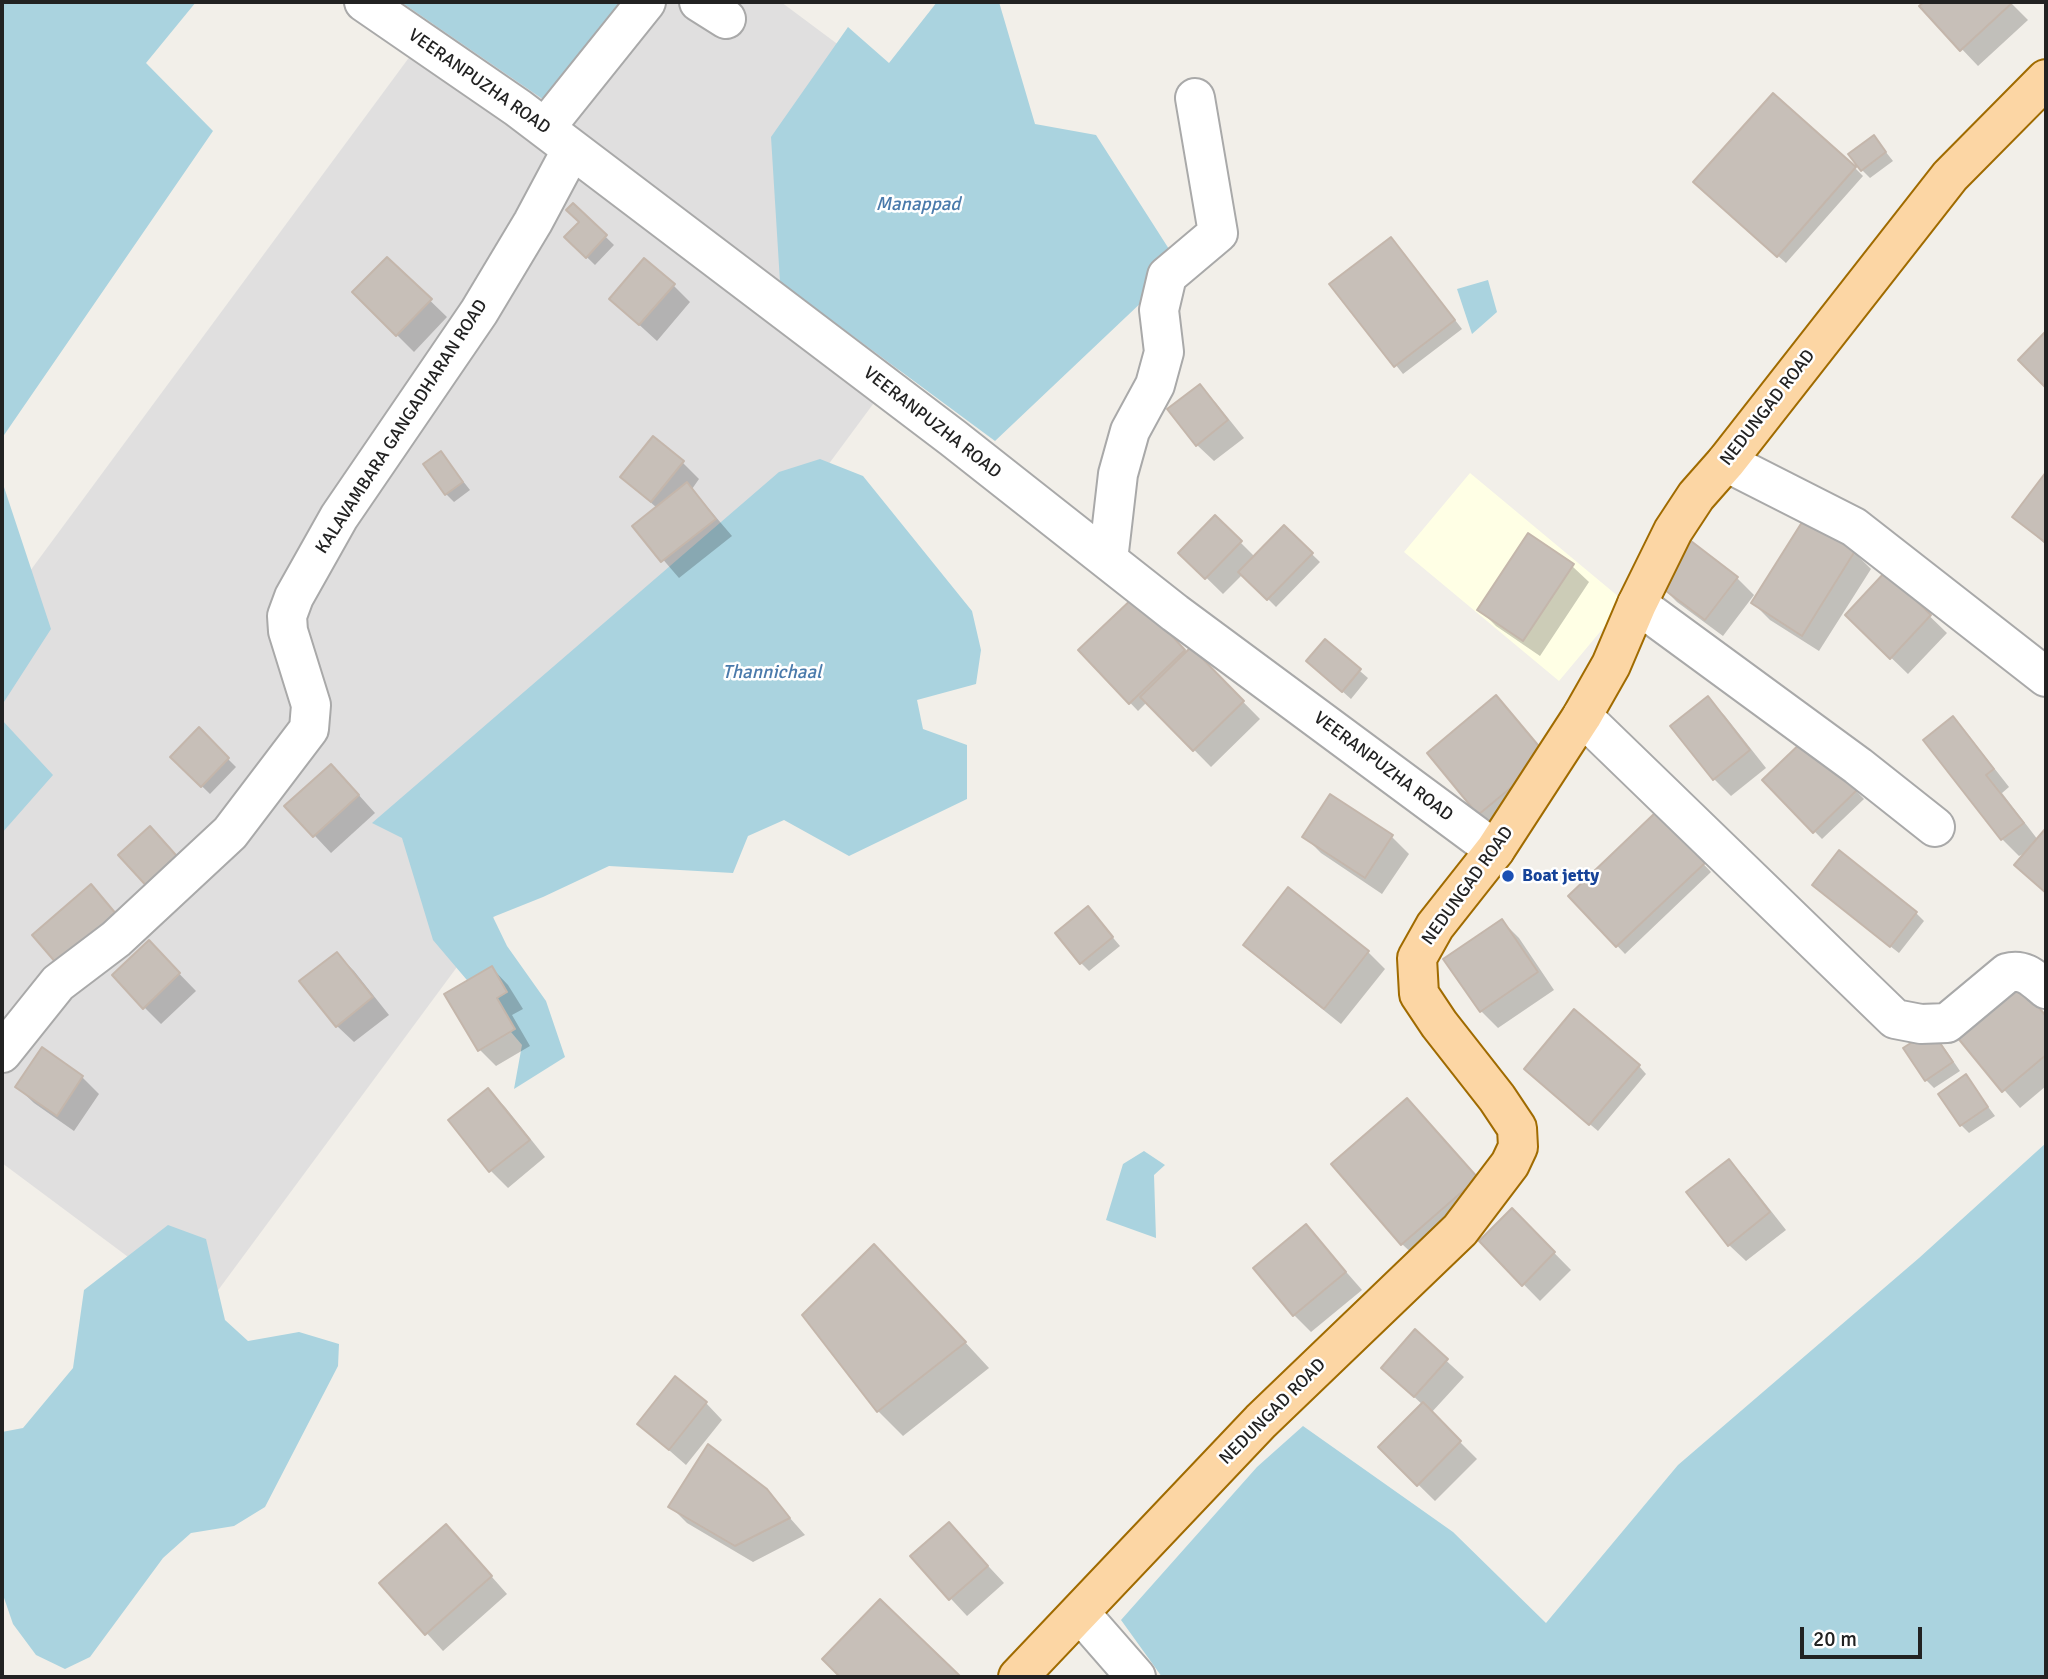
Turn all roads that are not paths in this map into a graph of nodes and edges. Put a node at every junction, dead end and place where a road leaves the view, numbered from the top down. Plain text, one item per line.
1 (364, 2) edge
2 (646, 2) edge
3 (2046, 79) edge
4 (1195, 98) dead end
5 (559, 138) junction
6 (1726, 462) junction
7 (1108, 560) junction
8 (1637, 604) junction
9 (2046, 677) edge
10 (1582, 716) junction
11 (1935, 827) dead end
12 (1495, 850) junction
13 (2046, 989) edge
14 (2, 1053) edge
15 (1080, 1613) junction
16 (1018, 1677) edge
17 (1136, 1677) edge

1 - 5 street, VEERANPUZHA ROAD
2 - 5 street, KALAVAMBARA GANGADHARAN ROAD
3 - 6 main road, NEDUNGAD ROAD
4 - 7 street
5 - 7 street, VEERANPUZHA ROAD
5 - 14 street, KALAVAMBARA GANGADHARAN ROAD
6 - 8 main road, NEDUNGAD ROAD
6 - 9 street
7 - 12 street, VEERANPUZHA ROAD
8 - 10 main road, NEDUNGAD ROAD
8 - 11 street
10 - 12 main road, NEDUNGAD ROAD
10 - 13 street
12 - 15 main road, NEDUNGAD ROAD
15 - 16 main road, NEDUNGAD ROAD
15 - 17 street

